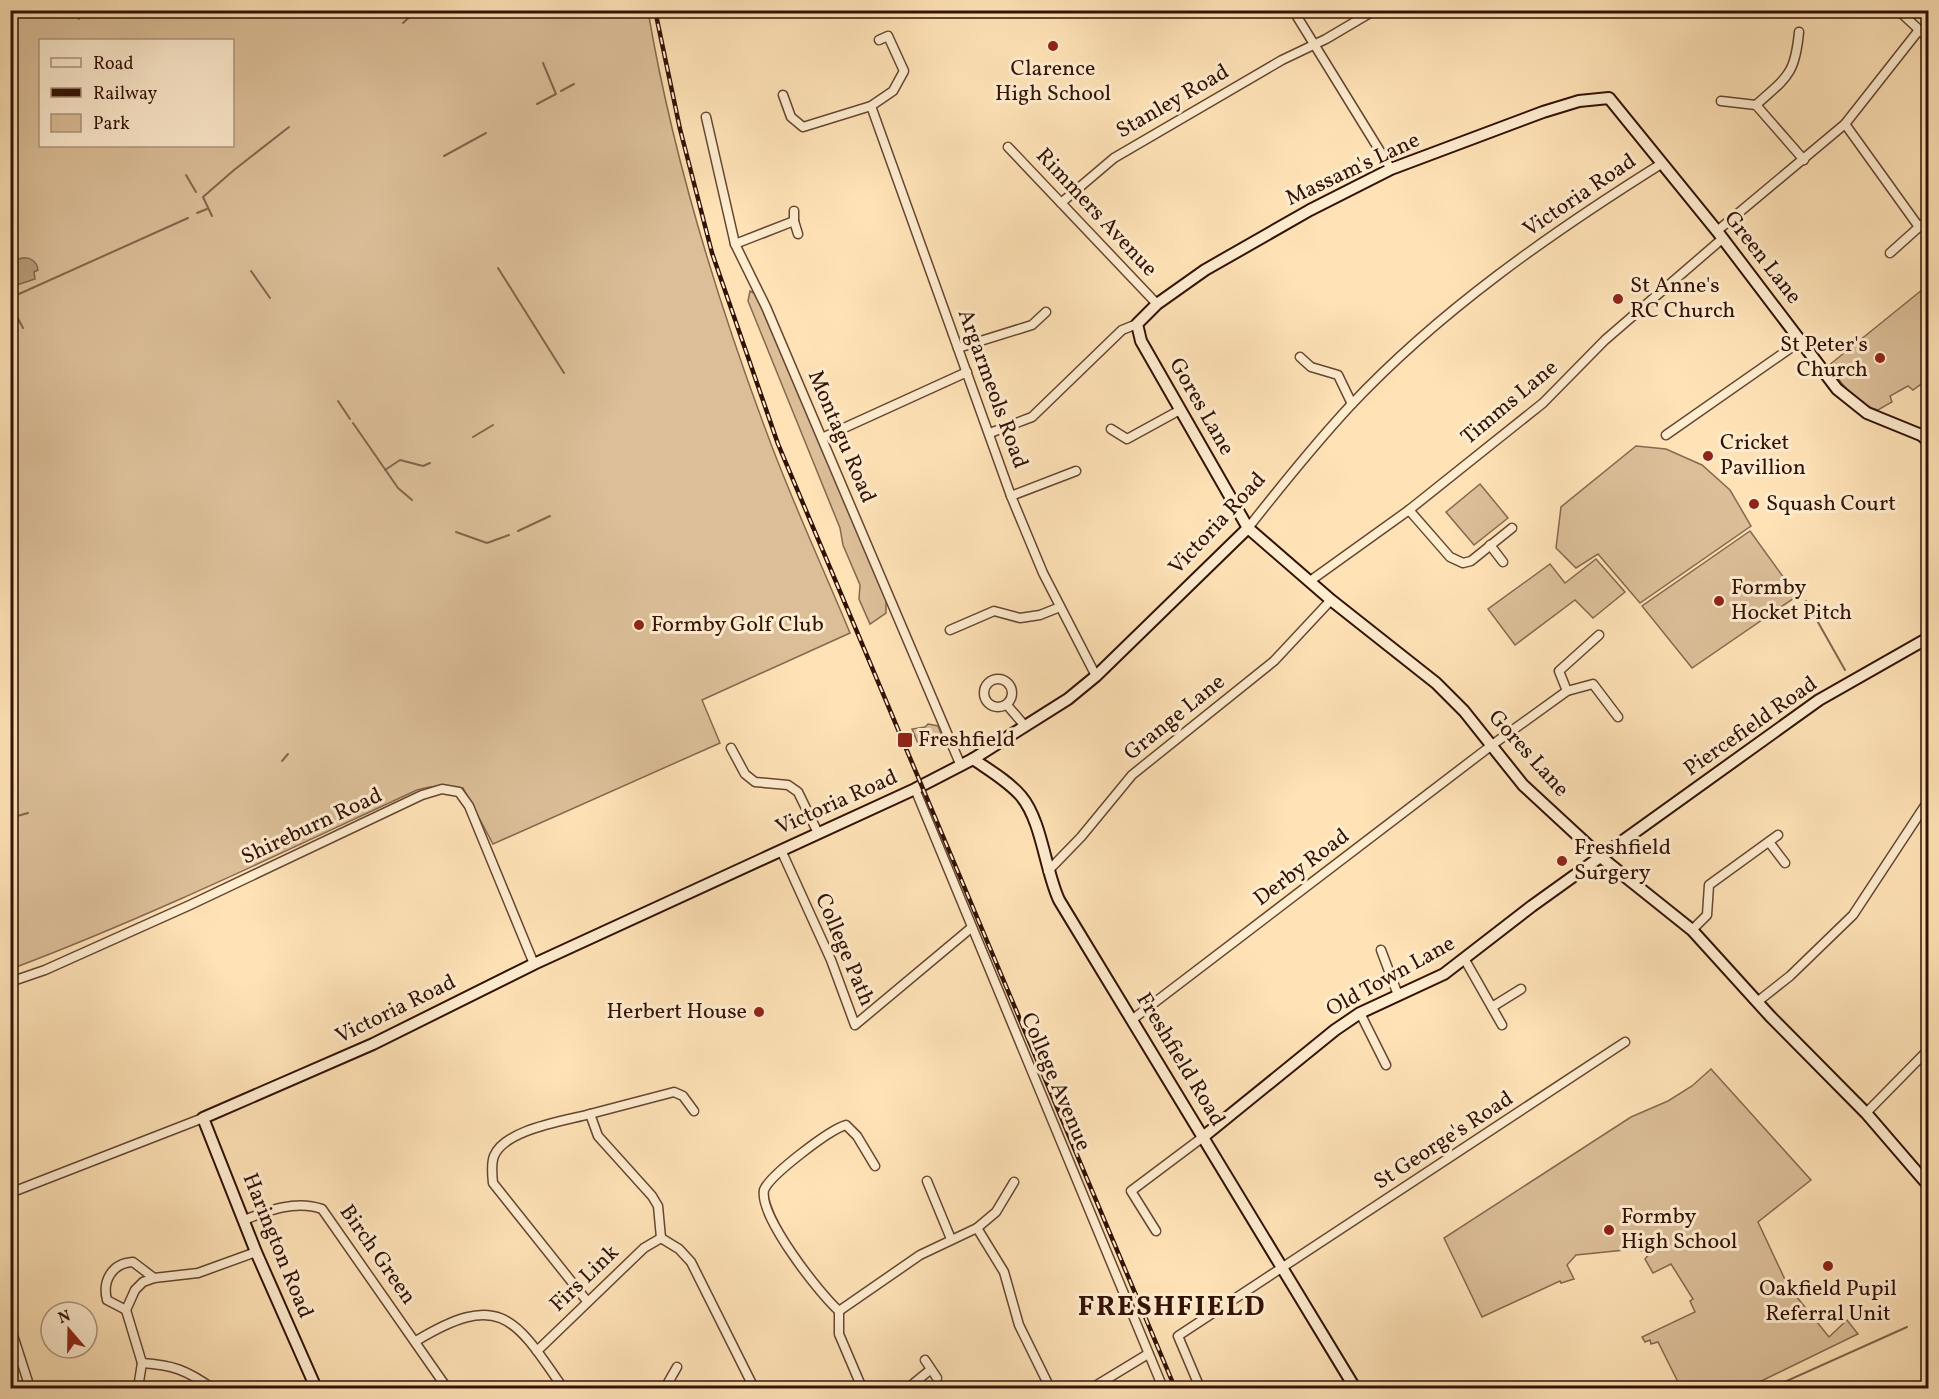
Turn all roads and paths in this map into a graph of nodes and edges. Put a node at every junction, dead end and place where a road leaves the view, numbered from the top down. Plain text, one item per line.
1 (1293, 10) edge
2 (1375, 10) edge
3 (1898, 10) edge
4 (1919, 30) junction
5 (1799, 32) dead end
6 (1929, 38) edge
7 (879, 40) dead end
8 (1313, 45) junction
9 (783, 95) dead end
10 (1609, 98) joint
11 (1721, 101) dead end
12 (1756, 105) junction
13 (871, 106) junction
14 (706, 117) dead end
15 (1845, 124) junction
16 (1008, 147) dead end
17 (1804, 160) junction
18 (1661, 165) junction
19 (1391, 169) junction
20 (1061, 203) junction
21 (794, 211) dead end
22 (794, 220) junction
23 (1929, 220) edge
24 (1919, 227) junction
25 (798, 234) dead end
26 (1720, 235) junction
27 (735, 244) junction
28 (1890, 253) dead end
29 (1157, 304) junction
30 (1046, 312) dead end
31 (1137, 324) junction
32 (1802, 340) junction
33 (958, 348) junction
34 (1300, 357) dead end
35 (967, 372) junction
36 (1352, 404) junction
37 (1180, 410) junction
38 (1111, 429) dead end
39 (990, 433) junction
40 (1666, 435) dead end
41 (1926, 435) edge
42 (822, 438) junction
43 (1076, 471) dead end
44 (1011, 496) junction
45 (1409, 510) junction
46 (1248, 528) junction
47 (1512, 528) dead end
48 (1490, 545) junction
49 (1503, 562) dead end
50 (1310, 581) junction
51 (1331, 600) junction
52 (1060, 607) junction
53 (950, 630) dead end
54 (1599, 635) dead end
55 (1929, 638) edge
56 (1096, 676) junction
57 (1567, 691) junction
58 (1007, 705) dead end
59 (1618, 717) dead end
60 (1025, 726) junction
61 (1492, 745) junction
62 (731, 748) dead end
63 (973, 759) junction
64 (961, 766) junction
65 (915, 789) junction
66 (1929, 801) edge
67 (818, 833) junction
68 (1778, 835) dead end
69 (1769, 842) junction
70 (781, 850) junction
71 (1602, 858) junction
72 (1785, 863) dead end
73 (1048, 871) junction
74 (971, 928) junction
75 (1692, 930) junction
76 (1381, 950) dead end
77 (1465, 960) junction
78 (534, 964) junction
79 (10, 982) edge
80 (1521, 989) dead end
81 (1398, 995) junction
82 (1757, 1002) junction
83 (1492, 1007) junction
84 (1360, 1013) junction
85 (1133, 1019) junction
86 (1502, 1025) dead end
87 (1625, 1042) dead end
88 (1929, 1050) edge
89 (1386, 1065) dead end
90 (694, 1111) dead end
91 (1866, 1113) junction
92 (590, 1114) junction
93 (203, 1118) junction
94 (1203, 1137) junction
95 (875, 1166) dead end
96 (927, 1181) dead end
97 (1014, 1182) dead end
98 (1929, 1185) edge
99 (10, 1193) edge
100 (244, 1220) junction
101 (976, 1228) junction
102 (1156, 1231) dead end
103 (661, 1239) junction
104 (951, 1239) junction
105 (256, 1252) junction
106 (1282, 1267) junction
107 (154, 1278) junction
108 (587, 1301) junction
109 (126, 1310) junction
110 (839, 1311) junction
111 (10, 1326) edge
112 (416, 1341) junction
113 (537, 1351) junction
114 (1149, 1354) junction
115 (925, 1360) dead end
116 (142, 1363) junction
117 (677, 1367) dead end
118 (930, 1370) junction
119 (937, 1378) dead end
120 (30, 1389) edge
121 (138, 1389) edge
122 (212, 1389) edge
123 (316, 1389) edge
124 (447, 1389) edge
125 (563, 1389) edge
126 (665, 1389) edge
127 (754, 1389) edge
128 (862, 1389) edge
129 (908, 1389) edge
130 (1050, 1389) edge
131 (1092, 1389) edge
132 (1163, 1389) edge
133 (1200, 1389) edge
134 (1355, 1389) edge

1 - 8 street
2 - 8 street, Stanley Road
3 - 4 street
4 - 6 street
4 - 15 street, Timms Lane
5 - 12 street
7 - 13 street
8 - 19 street
8 - 20 street, Stanley Road
9 - 13 street
10 - 18 street, Green Lane
10 - 19 street, Massam's Lane
11 - 12 street
12 - 17 street
13 - 33 street, Argarmeols Road
14 - 27 street, Montagu Road
15 - 17 street, Timms Lane
15 - 24 street
16 - 20 street, Rimmers Avenue
17 - 26 street, Timms Lane
18 - 26 street, Green Lane
18 - 36 street, Victoria Road
19 - 29 street, Massam's Lane
20 - 29 street, Rimmers Avenue
21 - 22 street
22 - 25 street
22 - 27 street
23 - 24 street
24 - 28 street
26 - 32 street, Green Lane
26 - 45 street, Timms Lane
27 - 42 street, Montagu Road
29 - 31 street, Massam's Lane
30 - 33 street
31 - 37 street, Gores Lane
31 - 39 street
32 - 40 street
32 - 41 street, Green Lane
33 - 35 street, Argarmeols Road
34 - 36 street
35 - 39 street, Argarmeols Road
35 - 42 street
36 - 46 street, Victoria Road
37 - 38 street
37 - 46 street, Gores Lane
39 - 44 street, Argarmeols Road
42 - 64 street, Montagu Road
43 - 44 street
44 - 52 street, Argarmeols Road
45 - 48 street
45 - 50 street, Timms Lane
46 - 50 street, Gores Lane
46 - 56 street, Victoria Road
47 - 48 street
48 - 49 street
50 - 51 street, Gores Lane
51 - 61 street, Gores Lane
51 - 73 street, Grange Lane
52 - 53 street
52 - 56 street, Argarmeols Road
54 - 57 street
55 - 71 street, Piercefield Road
56 - 60 street, Victoria Road
57 - 59 street
57 - 61 street, Derby Road
58 - 60 street
60 - 63 street, Victoria Road
61 - 71 street, Gores Lane
61 - 85 street, Derby Road
62 - 67 street
63 - 64 street, Victoria Road
63 - 73 street, Freshfield Road
64 - 65 street, Victoria Road
65 - 67 street, Victoria Road
65 - 74 street, College Avenue
66 - 82 street
67 - 70 street, Victoria Road
68 - 69 street
69 - 72 street
69 - 75 street
70 - 74 street, College Path
70 - 78 street, Victoria Road
71 - 75 street, Gores Lane
71 - 77 street, Old Town Lane
73 - 85 street, Freshfield Road
74 - 114 street, College Avenue
75 - 82 street, Gores Lane
76 - 81 street
77 - 81 street, Old Town Lane
77 - 83 street
78 - 79 street, Shireburn Road
78 - 93 street, Victoria Road
80 - 83 street
81 - 84 street, Old Town Lane
82 - 91 street, Gores Lane
83 - 86 street
84 - 89 street
84 - 94 street, Old Town Lane
85 - 94 street, Freshfield Road
87 - 106 street, St George's Road
88 - 91 street
90 - 92 street
91 - 98 street, Gores Lane
92 - 103 street
92 - 108 street
93 - 99 street, Victoria Road
93 - 100 street, Harington Road
94 - 102 street
94 - 106 street, Freshfield Road
95 - 110 street
96 - 104 street
97 - 101 street
100 - 105 street, Harington Road
100 - 112 street, Birch Green
101 - 104 street
101 - 130 street
103 - 108 street, Firs Link
103 - 127 street
104 - 110 street
105 - 107 street
105 - 123 street, Harington Road
106 - 133 street, St George's Road
106 - 134 street, Freshfield Road
107 - 109 street
107 - 109 street
108 - 113 street, Firs Link
109 - 116 street
110 - 128 street
111 - 120 street
112 - 113 street
112 - 124 street, Birch Green
113 - 125 street
114 - 131 street
114 - 132 street, College Avenue
115 - 118 street
116 - 121 street
116 - 122 street
117 - 126 street
118 - 119 street
118 - 129 street

